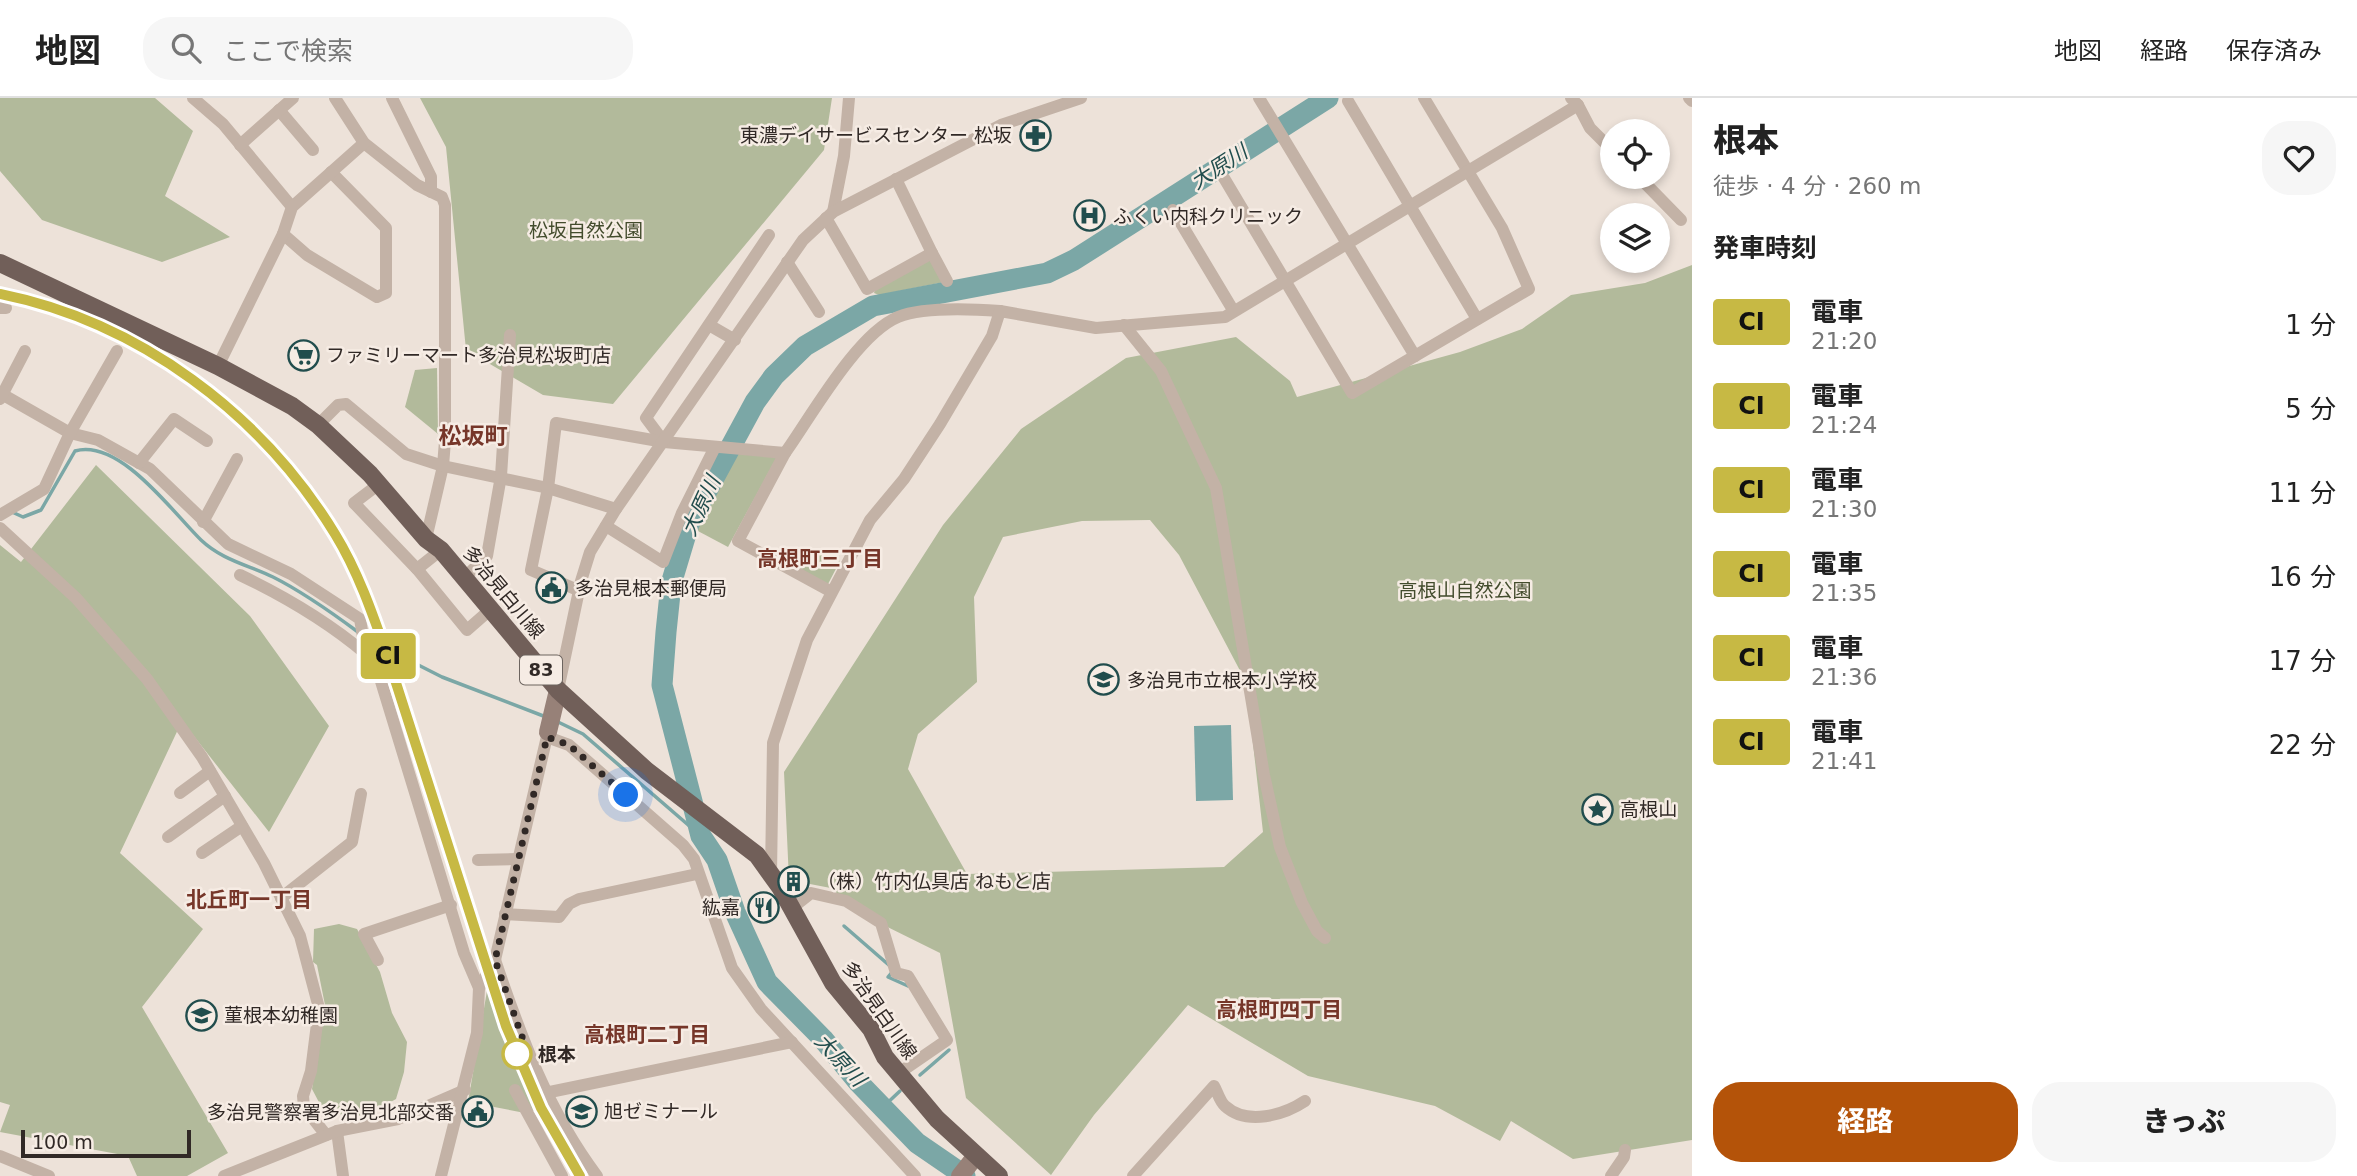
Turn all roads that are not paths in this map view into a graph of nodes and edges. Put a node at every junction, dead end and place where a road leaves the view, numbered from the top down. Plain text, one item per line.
1 (192, 98) edge
2 (293, 98) edge
3 (335, 98) edge
4 (392, 98) edge
5 (849, 98) edge
6 (1080, 98) edge
7 (1259, 98) edge
8 (1424, 98) edge
9 (1349, 101) dead end
10 (1574, 102) edge
11 (1037, 104) edge
12 (279, 110) junction
13 (1600, 138) edge
14 (364, 143) junction
15 (240, 145) junction
16 (313, 150) dead end
17 (331, 172) junction
18 (1468, 172) junction
19 (1224, 178) dead end
20 (896, 180) junction
21 (1651, 189) edge
22 (431, 192) junction
23 (1410, 206) junction
24 (292, 207) junction
25 (1173, 210) dead end
26 (829, 215) junction
27 (1681, 220) dead end
28 (283, 234) junction
29 (769, 235) dead end
30 (1346, 243) junction
31 (933, 253) junction
32 (787, 262) junction
33 (0, 263) edge
34 (947, 281) dead end
35 (1284, 281) junction
36 (1233, 310) junction
37 (1000, 311) junction
38 (819, 312) dead end
39 (1477, 319) junction
40 (709, 325) junction
41 (1124, 325) junction
42 (510, 335) dead end
43 (735, 340) junction
44 (25, 351) dead end
45 (117, 351) dead end
46 (1415, 356) junction
47 (218, 366) junction
48 (1, 396) edge
49 (318, 425) junction
50 (70, 433) junction
51 (206, 441) dead end
52 (664, 442) junction
53 (715, 447) junction
54 (785, 453) junction
55 (237, 459) dead end
56 (139, 463) junction
57 (443, 466) junction
58 (502, 476) junction
59 (379, 484) junction
60 (548, 488) junction
61 (616, 509) junction
62 (0, 515) edge
63 (203, 522) junction
64 (606, 526) junction
65 (0, 528) edge
66 (434, 545) junction
67 (416, 569) junction
68 (240, 575) dead end
69 (464, 578) junction
70 (580, 591) junction
71 (830, 591) junction
72 (491, 609) junction
73 (366, 654) junction
74 (558, 690) junction
75 (547, 735) junction
76 (210, 771) junction
77 (180, 793) dead end
78 (361, 794) dead end
79 (225, 796) junction
80 (242, 826) junction
81 (168, 837) dead end
82 (202, 853) dead end
83 (517, 859) junction
84 (478, 860) dead end
85 (697, 874) junction
86 (771, 874) junction
87 (281, 898) junction
88 (451, 905) junction
89 (792, 908) junction
90 (505, 914) junction
91 (1325, 938) dead end
92 (378, 960) dead end
93 (495, 960) junction
94 (479, 988) junction
95 (793, 1042) junction
96 (900, 1073) junction
97 (465, 1090) junction
98 (515, 1090) dead end
99 (545, 1093) junction
100 (1305, 1101) dead end
101 (331, 1133) junction
102 (1625, 1150) dead end
103 (0, 1156) edge
104 (968, 1166) edge
105 (49, 1176) edge
106 (224, 1176) edge
107 (343, 1176) edge
108 (441, 1176) edge
109 (562, 1176) edge
110 (597, 1176) edge
111 (915, 1176) edge
112 (999, 1176) edge
113 (1133, 1176) edge
114 (1611, 1176) edge

1 - 15 street
2 - 12 street
3 - 14 street
4 - 22 street
5 - 26 street
6 - 11 street
7 - 30 street
8 - 18 street
9 - 23 street
10 - 13 street
10 - 18 street
11 - 20 street
12 - 15 street
12 - 16 street
14 - 17 street
14 - 22 street
15 - 24 street
17 - 24 street
17 - 28 street
18 - 23 street
18 - 39 street
19 - 35 street
20 - 26 street
20 - 31 street
21 - 27 street
22 - 57 street
23 - 30 street
23 - 39 street
24 - 28 street
25 - 36 street
26 - 31 street
26 - 32 street
28 - 47 street
29 - 40 street
30 - 35 street
30 - 46 street
31 - 34 street
32 - 38 street
32 - 43 street
33 - 47 main road, 多治見白川線 / 83
35 - 36 street
35 - 46 street
36 - 41 street
37 - 41 street
37 - 54 street
37 - 71 street
39 - 46 street
40 - 43 street
40 - 52 street
41 - 91 street
42 - 58 street
43 - 52 street
44 - 48 street
45 - 50 street
47 - 49 main road, 多治見白川線 / 83
48 - 50 street
49 - 57 street
49 - 59 main road, 多治見白川線 / 83
50 - 56 street
50 - 62 street
51 - 56 street
52 - 53 street
52 - 60 street
52 - 61 street
53 - 54 street
53 - 64 street
54 - 71 street
55 - 63 street
56 - 63 street
57 - 58 street
57 - 66 street
58 - 60 street
58 - 69 street
59 - 66 main road, 多治見白川線 / 83
59 - 67 street
60 - 61 street
60 - 70 street
61 - 64 street
63 - 73 street
64 - 70 street
65 - 76 street
66 - 67 street
66 - 69 main road, 多治見白川線 / 83
67 - 72 street
68 - 73 street
69 - 72 main road, 多治見白川線 / 83
70 - 74 street
71 - 86 street
72 - 74 main road, 多治見白川線 / 83
73 - 88 street
74 - 75 street
74 - 86 main road, 多治見白川線 / 83
75 - 83 street
75 - 85 street
76 - 77 street
76 - 79 street
78 - 87 street
79 - 80 street
79 - 81 street
80 - 82 street
80 - 87 street
83 - 84 street
83 - 90 street
85 - 90 street
85 - 95 street
86 - 89 main road, 多治見白川線 / 83
87 - 101 street
88 - 92 street
88 - 94 street
89 - 96 main road, 多治見白川線 / 83
89 - 96 street
90 - 93 street
93 - 94 street
93 - 99 street
94 - 97 street
95 - 99 street
95 - 111 street
96 - 104 main road, 多治見白川線 / 83
97 - 101 street
97 - 108 street
98 - 109 street
99 - 110 street
100 - 113 street
101 - 106 street
101 - 107 street
102 - 114 street
103 - 105 street
104 - 112 main road, 多治見白川線 / 83

